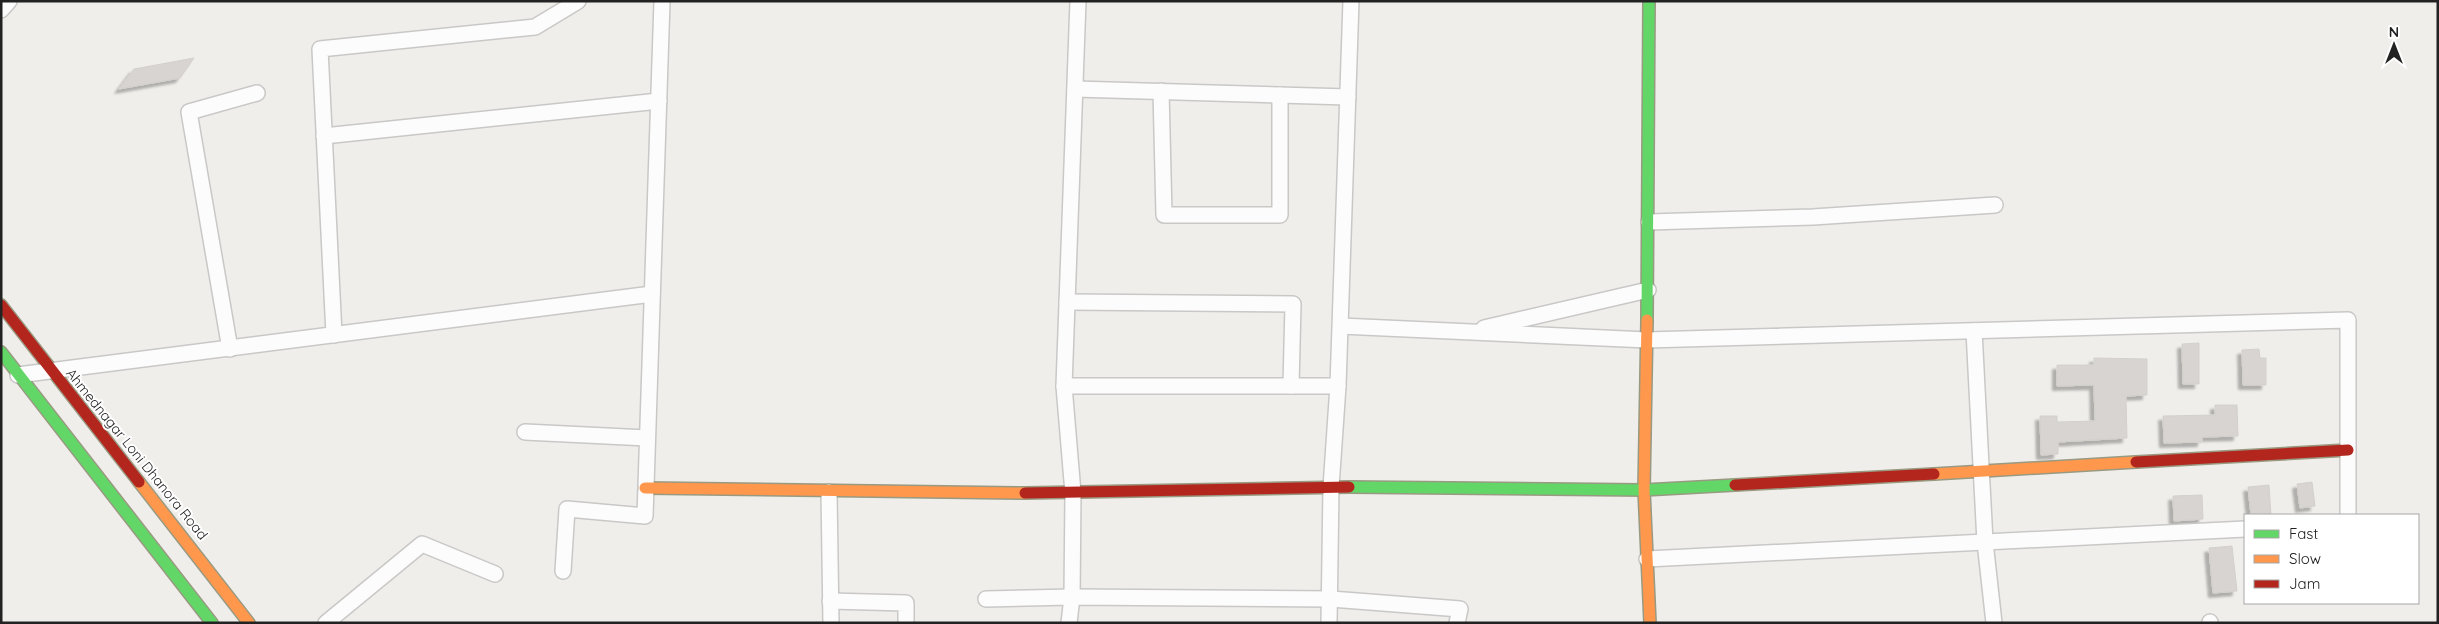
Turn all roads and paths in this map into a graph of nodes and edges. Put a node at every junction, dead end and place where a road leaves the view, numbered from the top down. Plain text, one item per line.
1 (9, 1) edge
2 (578, 1) edge
3 (662, 1) edge
4 (1078, 1) edge
5 (1351, 1) edge
6 (1649, 1) edge
7 (1, 10) edge
8 (1074, 89) junction
9 (1161, 91) junction
10 (258, 93) dead end
11 (1280, 95) junction
12 (1348, 97) junction
13 (659, 101) junction
14 (324, 136) junction
15 (1995, 204) dead end
16 (1649, 222) junction
17 (1648, 290) junction
18 (652, 294) junction
19 (1067, 302) junction
20 (1, 305) edge
21 (1341, 326) junction
22 (1974, 331) junction
23 (1466, 332) junction
24 (334, 335) junction
25 (1648, 340) junction
26 (230, 348) junction
27 (1, 352) edge
28 (51, 371) junction
29 (18, 375) junction
30 (1064, 386) junction
31 (1291, 386) junction
32 (1338, 386) junction
33 (525, 432) dead end
34 (647, 438) junction
35 (2348, 450) junction
36 (1981, 471) junction
37 (1331, 487) junction
38 (645, 488) junction
39 (1644, 490) junction
40 (829, 492) junction
41 (1073, 493) junction
42 (2348, 514) edge
43 (2244, 529) edge
44 (1985, 542) junction
45 (1647, 559) junction
46 (564, 571) dead end
47 (495, 574) dead end
48 (1072, 597) junction
49 (986, 599) dead end
50 (1331, 599) junction
51 (830, 601) junction
52 (212, 623) edge
53 (249, 623) edge
54 (326, 623) edge
55 (831, 623) edge
56 (906, 623) edge
57 (1069, 623) edge
58 (1330, 623) edge
59 (1457, 623) edge
60 (1650, 623) edge
61 (1994, 623) edge

1 - 7 street
2 - 14 street
3 - 13 street
4 - 8 street
5 - 12 street
6 - 16 street
8 - 9 street
8 - 19 street
9 - 11 street
9 - 11 street
10 - 26 street
11 - 12 street
12 - 21 street
13 - 14 street
13 - 18 street
14 - 24 street
15 - 16 street
16 - 17 street
17 - 23 street
17 - 25 street
18 - 24 street
18 - 34 street
19 - 30 street
19 - 31 street
20 - 28 street, Ahmednagar Loni Dhanora Road
21 - 23 street
21 - 32 street
22 - 25 street
22 - 35 street
22 - 36 street
23 - 25 street
24 - 26 street
25 - 39 street
26 - 28 street
27 - 29 street
28 - 29 street
28 - 53 street, Ahmednagar Loni Dhanora Road
29 - 52 street
30 - 31 street
30 - 41 street
31 - 32 street
32 - 37 street
33 - 34 street
34 - 38 street
35 - 36 street
35 - 42 street
36 - 39 street
36 - 44 street
37 - 39 street
37 - 41 street
37 - 50 street
38 - 40 street
38 - 46 street
39 - 45 street
40 - 41 street
40 - 51 street
41 - 48 street
43 - 44 street
44 - 45 street
44 - 61 street
45 - 60 street
47 - 54 street
48 - 49 street
48 - 50 street
48 - 57 street
50 - 58 street
50 - 59 street
51 - 55 street
51 - 56 street

